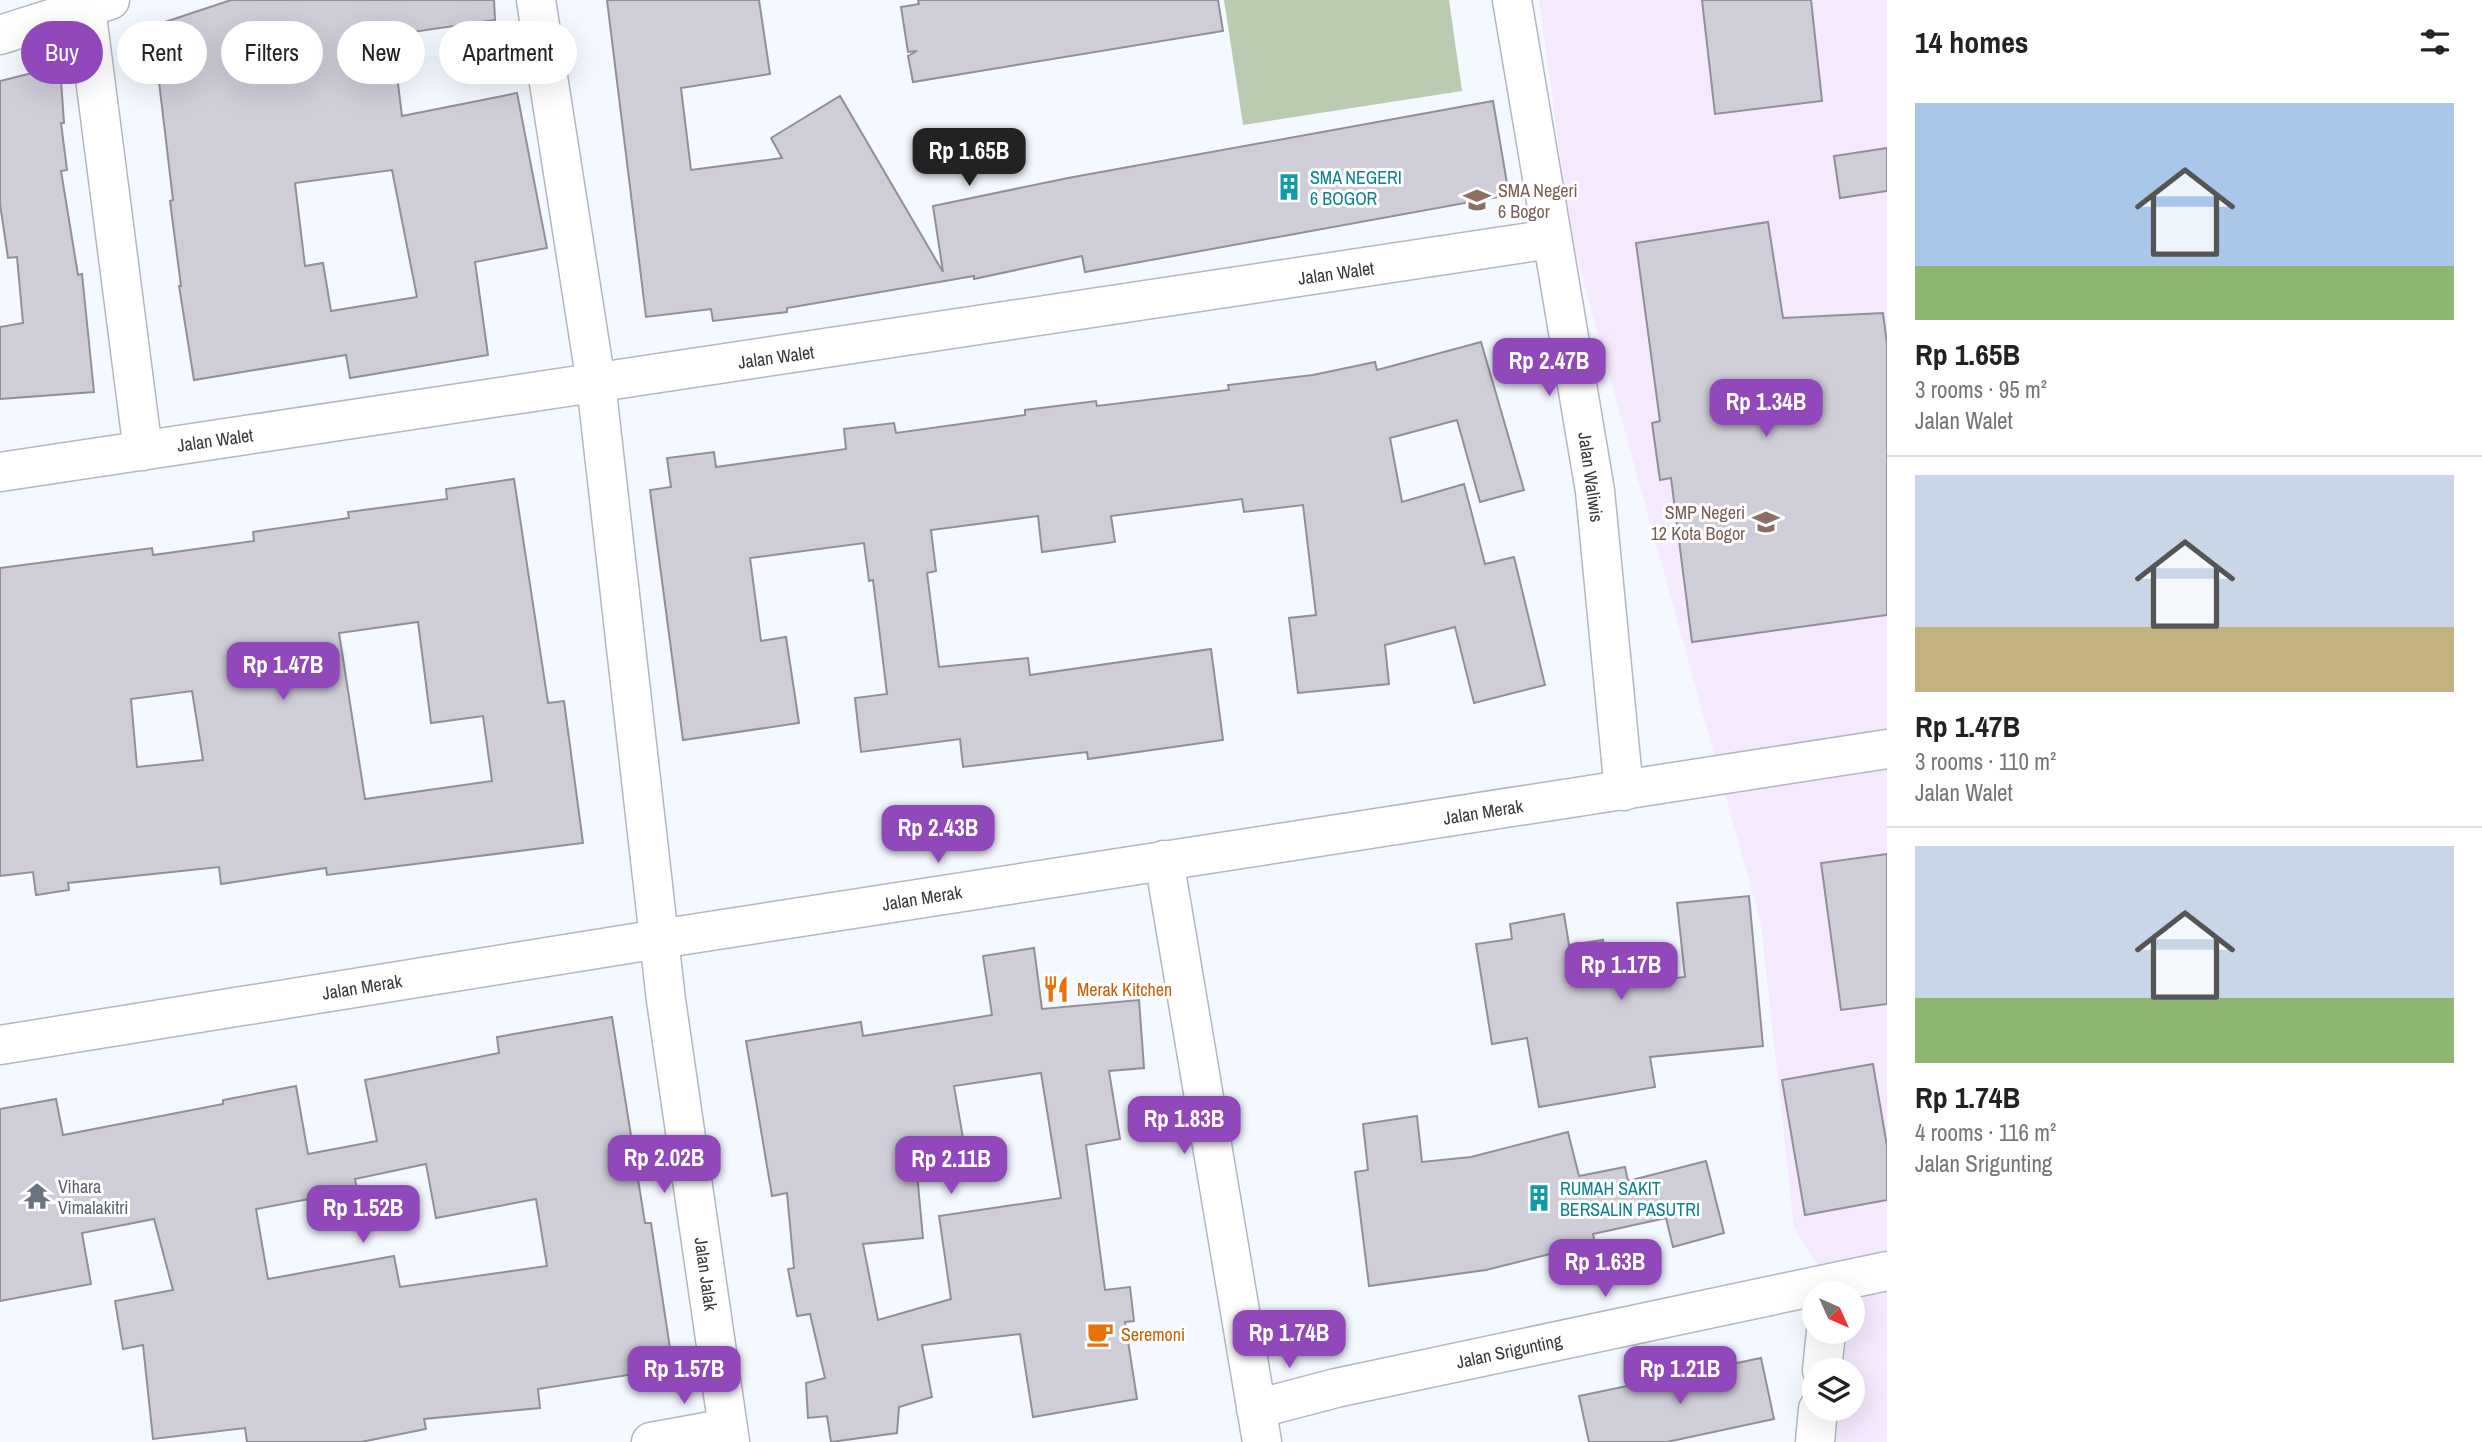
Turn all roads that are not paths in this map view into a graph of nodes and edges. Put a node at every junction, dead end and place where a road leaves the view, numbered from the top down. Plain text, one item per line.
1 (536, 0) edge
2 (1512, 0) edge
3 (98, 4) edge
4 (0, 35) edge
5 (1551, 239) junction
6 (596, 383) junction
7 (143, 451) junction
8 (0, 472) edge
9 (1887, 749) edge
10 (1624, 791) junction
11 (1164, 860) junction
12 (659, 939) junction
13 (0, 1045) edge
14 (1887, 1271) edge
15 (1851, 1281) edge
16 (1802, 1293) edge
17 (1817, 1421) edge
18 (1259, 1425) edge
19 (729, 1435) edge
20 (651, 1442) edge
21 (1815, 1442) edge

1 - 6 street, Jalan Jalak
2 - 5 street, Jalan Waliwis
3 - 4 street
3 - 7 street
5 - 6 street, Jalan Walet
5 - 10 street, Jalan Waliwis
6 - 7 street, Jalan Walet
6 - 12 street, Jalan Jalak
7 - 8 street, Jalan Walet
9 - 10 street, Jalan Merak
10 - 11 street, Jalan Merak
11 - 12 street, Jalan Merak
11 - 18 street
12 - 13 street, Jalan Merak
12 - 19 street, Jalan Jalak
14 - 15 street, Jalan Srigunting
16 - 18 street, Jalan Srigunting
17 - 21 street
19 - 20 street

